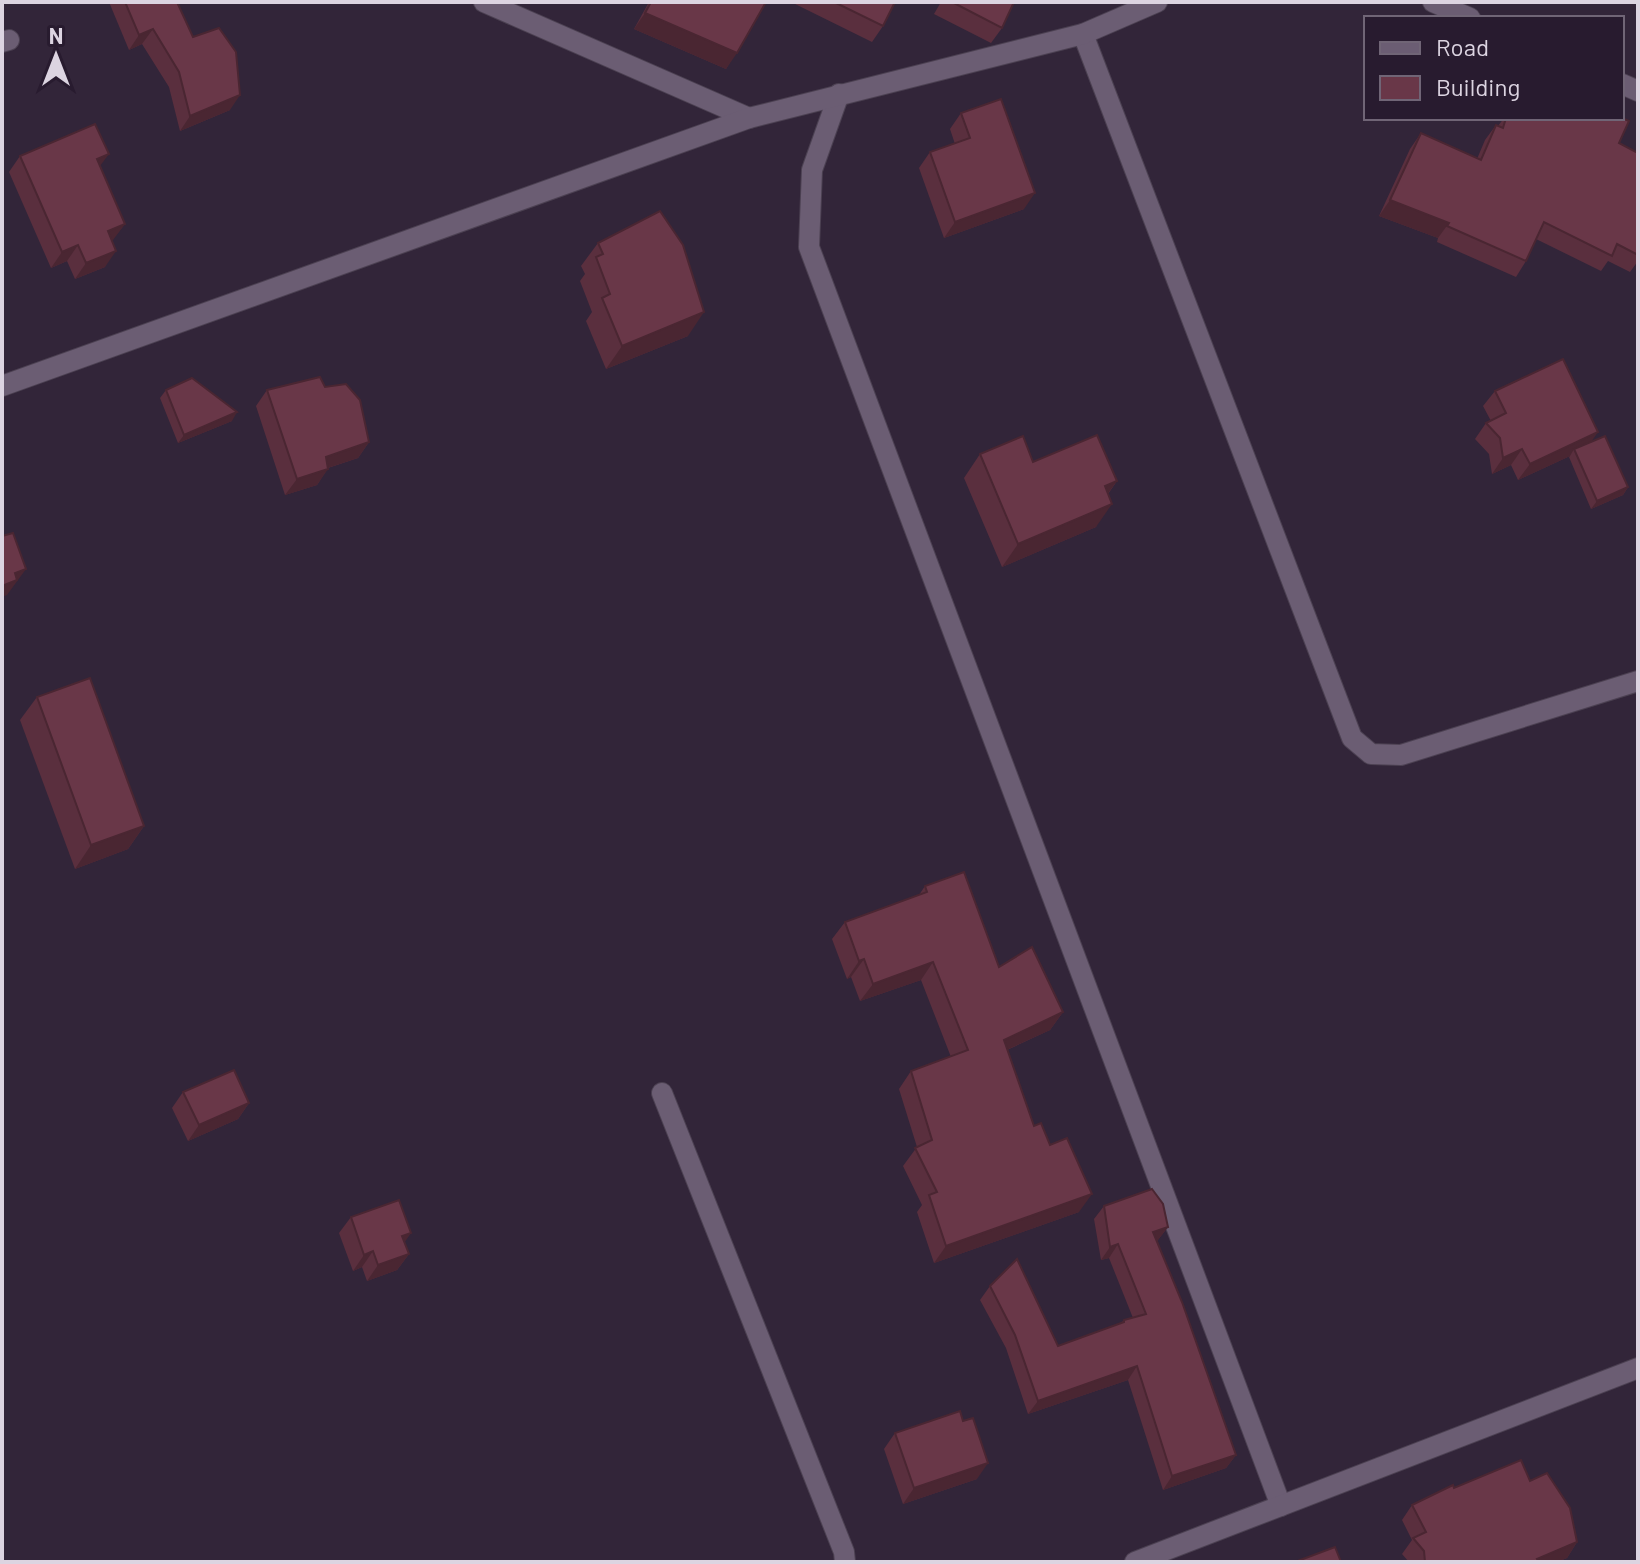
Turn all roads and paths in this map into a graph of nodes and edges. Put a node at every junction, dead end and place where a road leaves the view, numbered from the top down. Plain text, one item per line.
1 (484, 2) edge
2 (1157, 2) edge
3 (1433, 2) edge
4 (1465, 16) edge
5 (1083, 34) junction
6 (839, 94) junction
7 (749, 118) junction
8 (2, 386) edge
9 (1638, 681) edge
10 (662, 1093) dead end
11 (1638, 1368) edge
12 (1281, 1506) junction
13 (845, 1562) edge
14 (1135, 1562) edge

1 - 7 street
2 - 5 street
3 - 4 street
5 - 6 street
5 - 9 street
6 - 7 street
6 - 12 street
7 - 8 street
10 - 13 street
11 - 12 street
12 - 14 street

